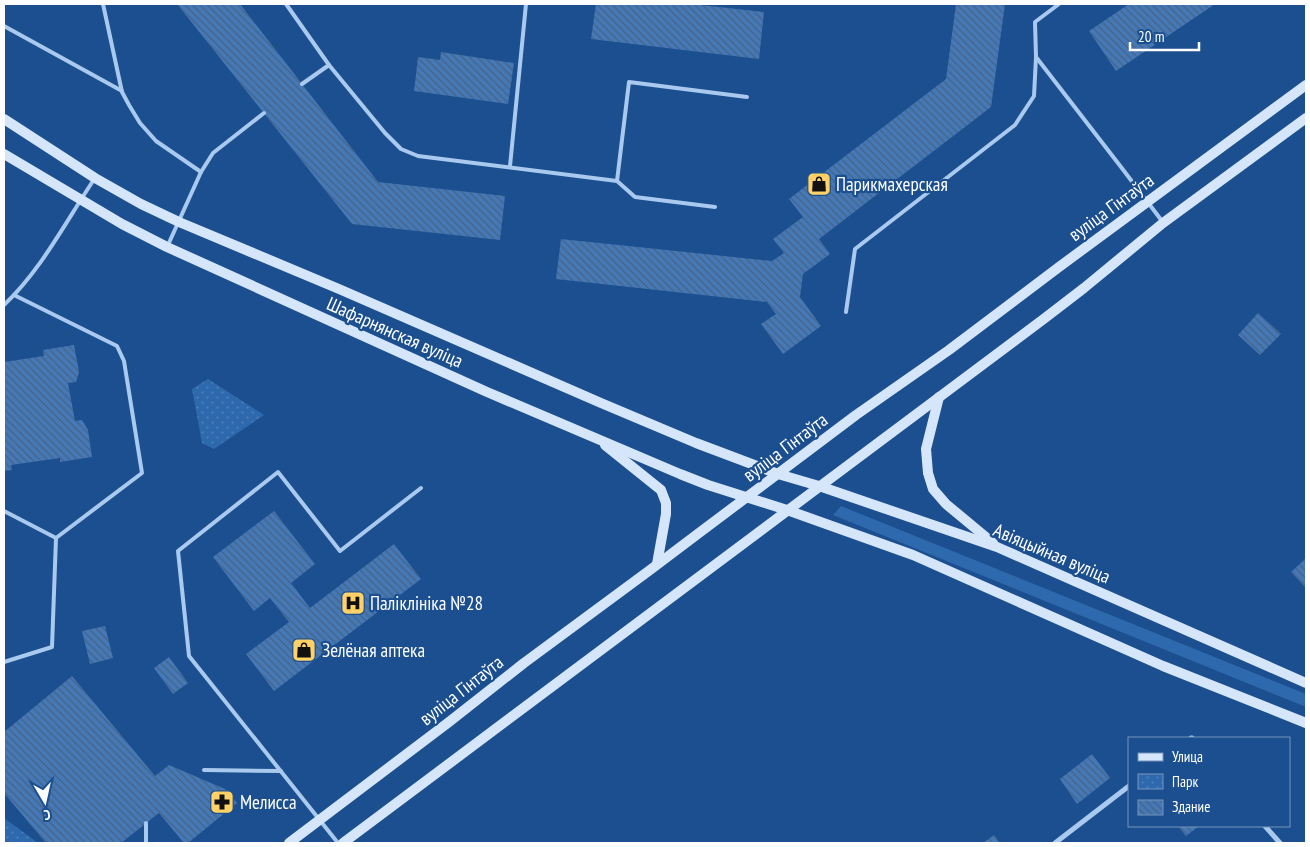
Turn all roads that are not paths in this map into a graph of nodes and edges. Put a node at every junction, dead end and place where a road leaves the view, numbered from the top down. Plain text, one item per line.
1 (103, 4) edge
2 (286, 4) edge
3 (526, 4) edge
4 (1059, 4) edge
5 (4, 26) edge
6 (1036, 58) junction
7 (329, 65) junction
8 (302, 84) dead end
9 (1306, 85) edge
10 (122, 92) junction
11 (747, 97) dead end
12 (264, 113) dead end
13 (4, 118) edge
14 (1306, 118) edge
15 (4, 154) edge
16 (510, 166) junction
17 (201, 172) junction
18 (95, 178) junction
19 (617, 181) junction
20 (81, 199) junction
21 (1147, 202) junction
22 (716, 207) dead end
23 (179, 222) junction
24 (1163, 223) junction
25 (167, 247) junction
26 (14, 295) junction
27 (4, 305) edge
28 (846, 312) dead end
29 (939, 397) junction
30 (594, 437) junction
31 (778, 474) junction
32 (820, 486) junction
33 (421, 488) dead end
34 (748, 497) junction
35 (787, 510) junction
36 (4, 511) edge
37 (56, 538) junction
38 (997, 547) junction
39 (657, 564) junction
40 (4, 662) edge
41 (1305, 681) edge
42 (1306, 724) edge
43 (204, 770) dead end
44 (282, 772) junction
45 (1128, 787) edge
46 (320, 820) junction
47 (146, 823) dead end
48 (1266, 827) edge
49 (146, 843) edge
50 (289, 843) edge
51 (338, 843) edge
52 (343, 843) edge
53 (1055, 843) edge
54 (1280, 843) edge

1 - 10 lane
2 - 7 lane
3 - 16 lane
4 - 6 lane
5 - 10 lane
6 - 21 lane
6 - 28 lane
7 - 8 lane
7 - 16 lane
9 - 21 main road, вуліца Гінтаўта
10 - 17 lane
11 - 19 lane
12 - 17 lane
13 - 18 main road, Шафарнянская вуліца
14 - 24 main road
15 - 20 main road, Шафарнянская вуліца
16 - 19 lane
17 - 23 lane
18 - 20 lane
18 - 23 main road, Шафарнянская вуліца
19 - 22 lane
20 - 25 main road, Шафарнянская вуліца
20 - 26 lane
21 - 24 lane
21 - 31 main road, вуліца Гінтаўта
23 - 25 lane
23 - 31 main road, Шафарнянская вуліца
24 - 29 main road
25 - 30 main road, Шафарнянская вуліца
26 - 27 lane
26 - 37 lane
29 - 32 main road
29 - 38 main road
30 - 34 main road, Шафарнянская вуліца
30 - 39 main road
31 - 32 main road, Авіяцыйная вуліца
31 - 34 main road, вуліца Гінтаўта
32 - 35 main road
32 - 38 main road, Авіяцыйная вуліца
33 - 44 lane
34 - 35 main road, Шафарнянская вуліца
34 - 39 main road, вуліца Гінтаўта
35 - 42 main road
35 - 52 main road
36 - 37 lane
37 - 40 lane
38 - 41 main road, Авіяцыйная вуліца
39 - 46 main road, вуліца Гінтаўта
43 - 44 lane
44 - 46 lane
45 - 53 street
46 - 50 main road, вуліца Гінтаўта
46 - 51 lane
47 - 49 lane
48 - 54 street

